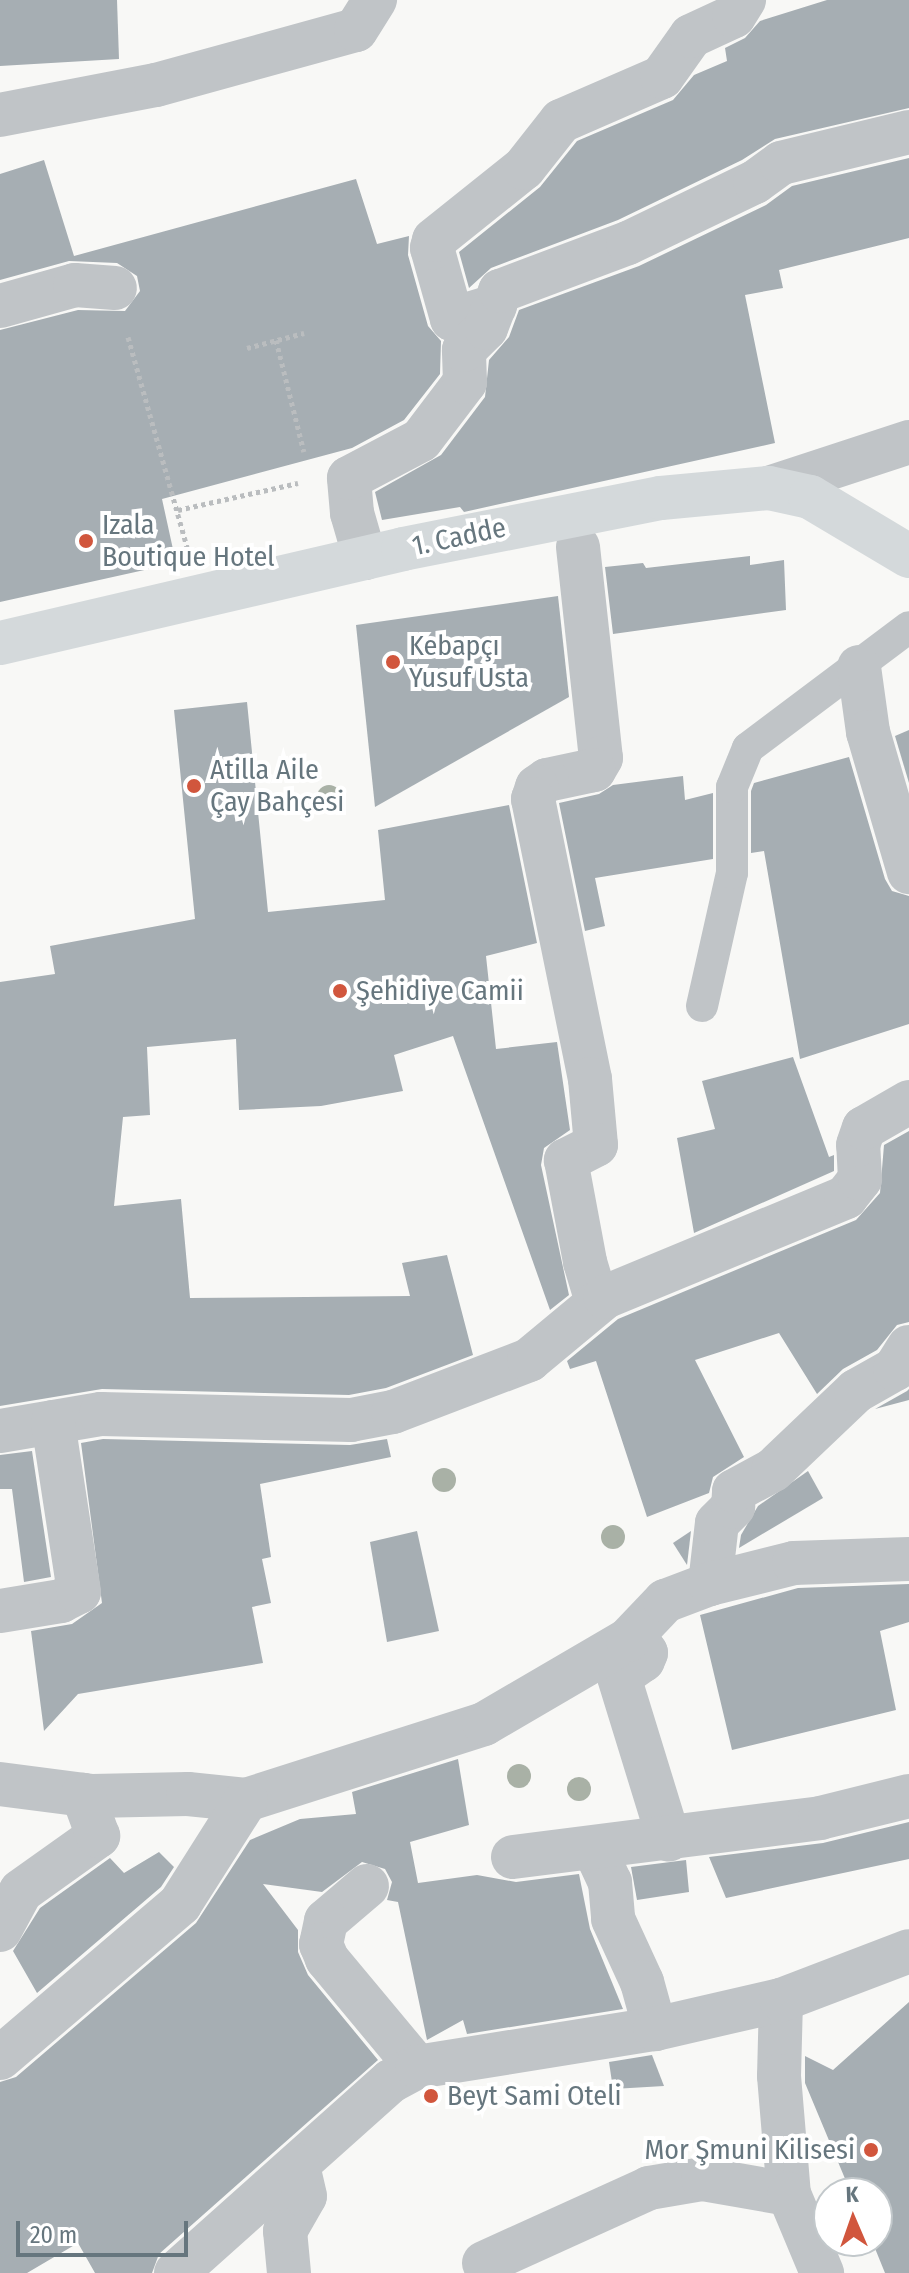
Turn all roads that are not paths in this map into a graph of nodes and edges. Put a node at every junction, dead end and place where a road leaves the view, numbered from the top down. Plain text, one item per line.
1 (375, 0) edge
2 (744, 0) edge
3 (0, 115) edge
4 (909, 132) edge
5 (115, 288) road end
6 (0, 306) edge
7 (495, 306) junction
8 (909, 442) edge
9 (769, 488) junction
10 (578, 547) dead end
11 (909, 556) edge
12 (365, 558) junction
13 (909, 627) edge
14 (0, 643) edge
15 (859, 667) junction
16 (909, 872) edge
17 (702, 1006) dead end
18 (909, 1102) edge
19 (597, 1302) junction
20 (909, 1347) edge
21 (53, 1422) junction
22 (0, 1431) edge
23 (909, 1559) edge
24 (710, 1584) junction
25 (0, 1611) edge
26 (633, 1634) junction
27 (0, 1784) edge
28 (83, 1795) junction
29 (909, 1796) edge
30 (246, 1800) junction
31 (669, 1840) junction
32 (594, 1848) junction
33 (513, 1857) dead end
34 (367, 1886) dead end
35 (0, 1930) edge
36 (909, 1951) edge
37 (781, 2000) junction
38 (655, 2029) junction
39 (0, 2058) edge
40 (417, 2067) junction
41 (298, 2166) junction
42 (789, 2194) junction
43 (484, 2263) dead end
44 (176, 2273) edge
45 (289, 2273) edge
46 (822, 2273) edge

1 - 3 street
2 - 7 street
4 - 7 street
5 - 6 street
7 - 12 street
8 - 9 street
9 - 11 main road, 1. Cadde
9 - 12 main road, 1. Cadde
10 - 19 street
12 - 14 main road, 1. Cadde
13 - 15 lane
15 - 16 street
15 - 17 lane
18 - 19 street
19 - 21 street
20 - 24 street
21 - 22 street
21 - 25 street
23 - 24 street
24 - 26 street
26 - 30 street
26 - 31 street
27 - 28 street
28 - 30 street
28 - 35 street
29 - 31 street
30 - 39 street
31 - 32 street
32 - 33 street
32 - 38 street
34 - 40 street
36 - 37 street
37 - 38 street
37 - 42 street
38 - 40 street
40 - 41 street
41 - 44 street
41 - 45 street
42 - 43 street
42 - 46 street

